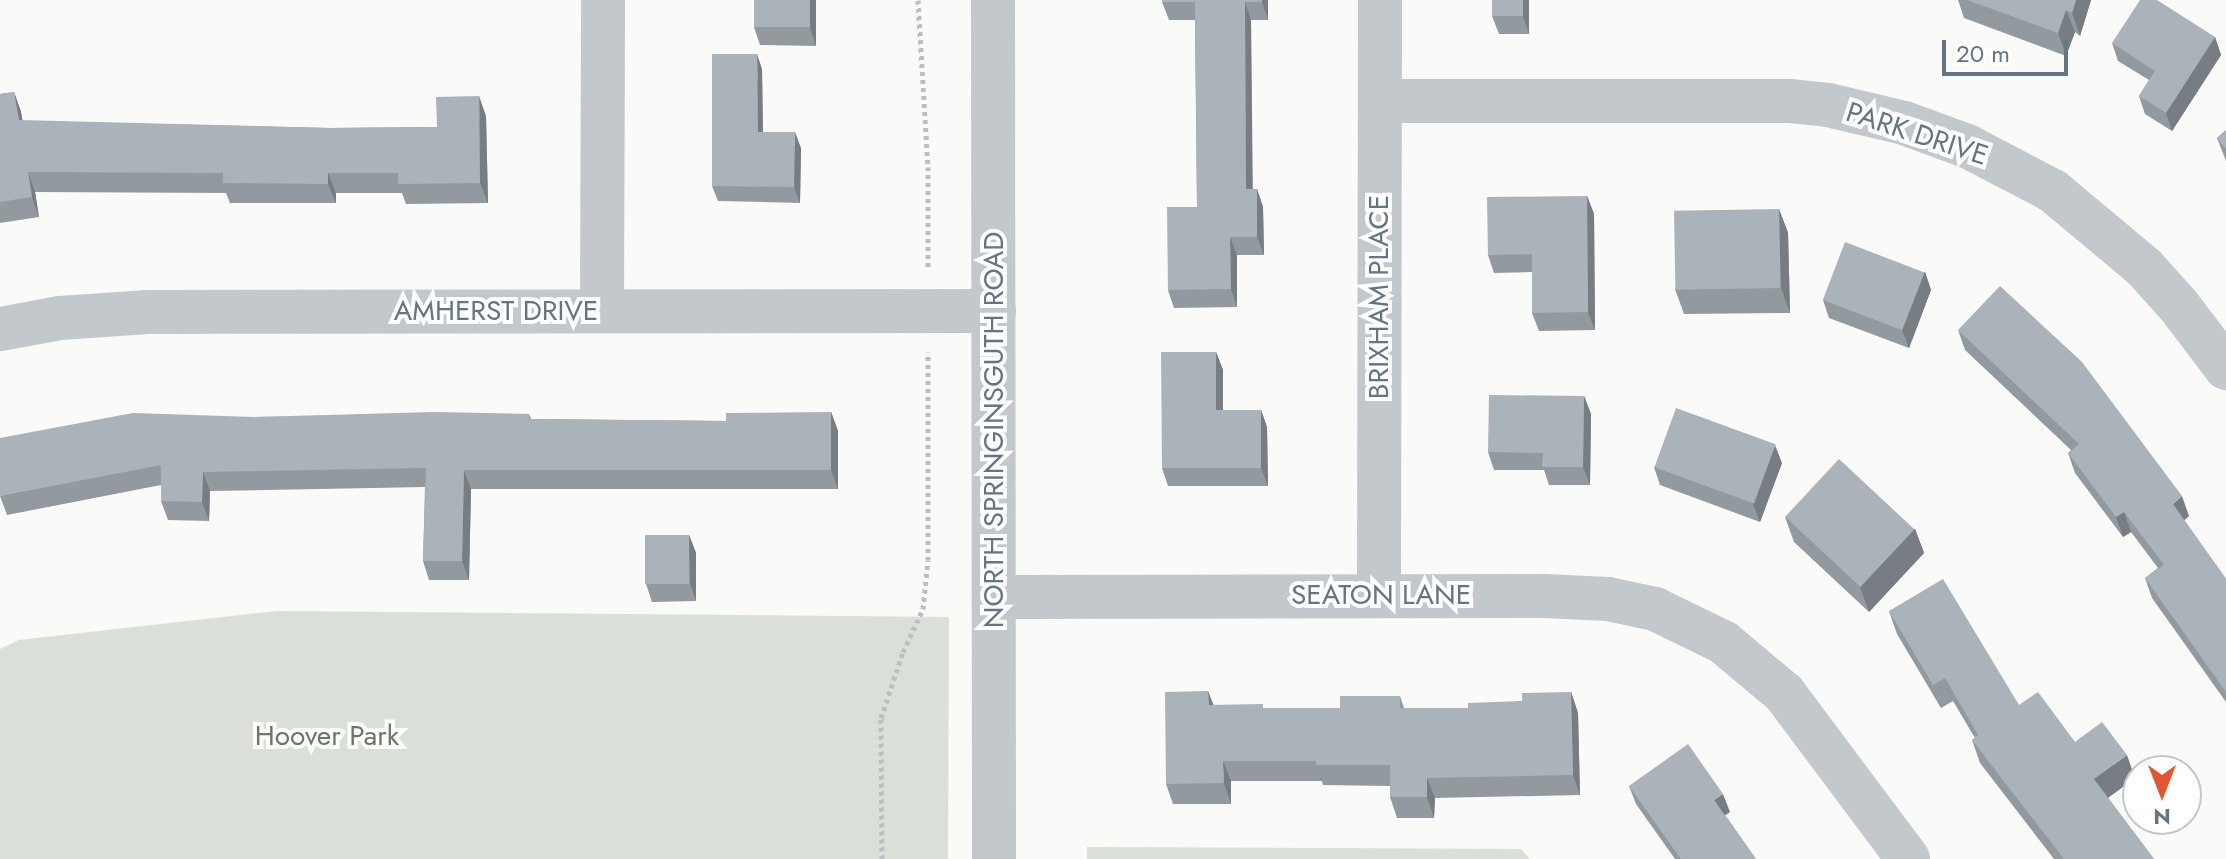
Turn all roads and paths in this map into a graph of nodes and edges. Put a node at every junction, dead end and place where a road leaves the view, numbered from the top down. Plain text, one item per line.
1 (603, 0) edge
2 (918, 0) edge
3 (993, 0) edge
4 (1380, 0) edge
5 (1380, 101) junction
6 (602, 311) junction
7 (928, 311) junction
8 (994, 311) junction
9 (0, 329) edge
10 (2226, 368) edge
11 (1379, 594) junction
12 (994, 597) junction
13 (882, 859) edge
14 (994, 859) edge
15 (1908, 859) edge

1 - 6 street
2 - 7 path
3 - 8 street, NORTH SPRINGINSGUTH ROAD
4 - 5 street, BRIXHAM PLACE
5 - 10 street, PARK DRIVE
5 - 11 street, BRIXHAM PLACE
6 - 7 street, AMHERST DRIVE
6 - 9 street, AMHERST DRIVE
7 - 8 street, AMHERST DRIVE
7 - 13 path
8 - 12 street, NORTH SPRINGINSGUTH ROAD
11 - 12 street, SEATON LANE
11 - 15 street, SEATON LANE
12 - 14 street, NORTH SPRINGINSGUTH ROAD

